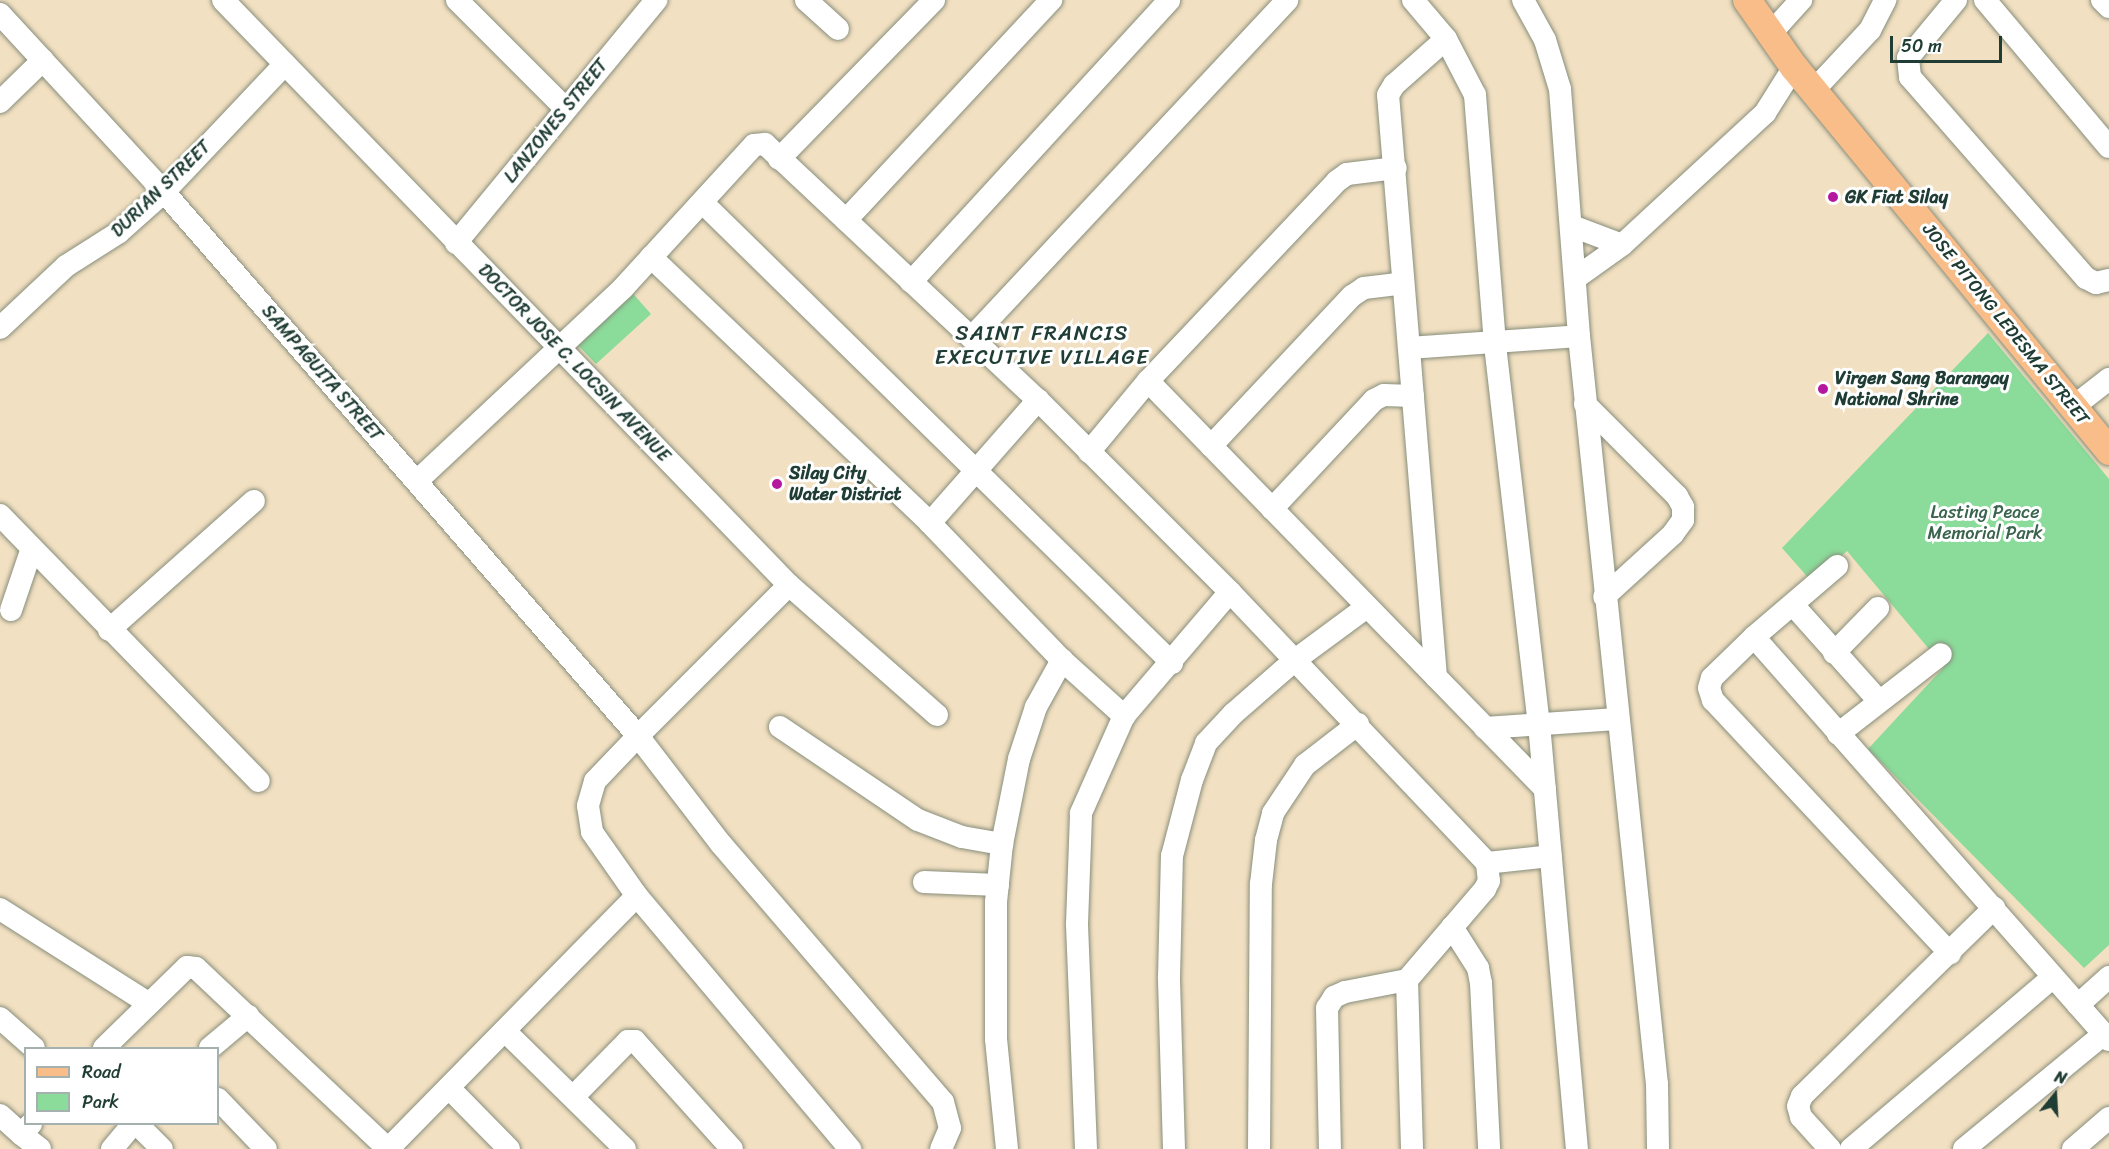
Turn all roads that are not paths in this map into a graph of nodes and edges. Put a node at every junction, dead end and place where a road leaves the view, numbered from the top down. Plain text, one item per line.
1 (457, 0) edge
2 (656, 0) edge
3 (806, 0) edge
4 (934, 0) edge
5 (1051, 0) edge
6 (1169, 0) edge
7 (1287, 0) edge
8 (1413, 0) edge
9 (1523, 0) edge
10 (1747, 0) edge
11 (1801, 0) edge
12 (1885, 0) edge
13 (1956, 0) edge
14 (1985, 0) edge
15 (2102, 0) edge
16 (234, 4) edge
17 (2109, 7) edge
18 (0, 14) edge
19 (838, 29) dead end
20 (1771, 33) junction
21 (1446, 39) junction
22 (43, 60) junction
23 (285, 64) junction
24 (1794, 67) junction
25 (1814, 90) junction
26 (0, 102) edge
27 (565, 108) junction
28 (2109, 147) edge
29 (779, 159) junction
30 (1396, 168) junction
31 (164, 192) junction
32 (703, 203) junction
33 (846, 220) junction
34 (1572, 226) junction
35 (456, 243) junction
36 (1622, 245) junction
37 (651, 257) junction
38 (1576, 277) junction
39 (2109, 280) edge
40 (911, 282) junction
41 (1403, 283) junction
42 (0, 328) edge
43 (973, 336) junction
44 (1579, 336) junction
45 (560, 345) junction
46 (1495, 345) junction
47 (1409, 348) junction
48 (2109, 378) edge
49 (1148, 381) junction
50 (1413, 396) junction
51 (1038, 400) junction
52 (1585, 405) junction
53 (2073, 407) junction
54 (1211, 446) junction
55 (2109, 451) edge
56 (1089, 452) junction
57 (977, 469) junction
58 (417, 481) junction
59 (254, 501) dead end
60 (1272, 509) junction
61 (0, 514) edge
62 (930, 523) junction
63 (32, 548) junction
64 (1837, 566) dead end
65 (789, 585) junction
66 (1230, 592) junction
67 (1605, 597) junction
68 (1794, 606) junction
69 (1367, 607) junction
70 (1878, 608) dead end
71 (11, 610) dead end
72 (1431, 620) junction
73 (109, 630) junction
74 (1391, 631) junction
75 (1754, 637) junction
76 (1834, 653) junction
77 (1941, 654) dead end
78 (1062, 660) junction
79 (1295, 660) junction
80 (1172, 663) junction
81 (1436, 677) junction
82 (1878, 700) junction
83 (937, 715) dead end
84 (1124, 716) junction
85 (1617, 719) junction
86 (1358, 724) junction
87 (1539, 724) junction
88 (780, 728) dead end
89 (1485, 728) junction
90 (1838, 734) junction
91 (638, 736) junction
92 (259, 781) dead end
93 (1545, 789) junction
94 (1002, 844) junction
95 (1551, 856) junction
96 (1487, 863) junction
97 (924, 882) dead end
98 (998, 885) junction
99 (637, 896) junction
100 (1994, 908) junction
101 (0, 909) edge
102 (1452, 927) junction
103 (1950, 953) junction
104 (2053, 977) junction
105 (2109, 977) edge
106 (1407, 980) junction
107 (148, 1003) junction
108 (2078, 1005) junction
109 (248, 1016) junction
110 (0, 1018) edge
111 (505, 1031) junction
112 (2106, 1037) edge
113 (33, 1047) edge
114 (105, 1047) edge
115 (211, 1047) edge
116 (450, 1089) junction
117 (574, 1096) junction
118 (219, 1100) edge
119 (0, 1115) edge
120 (2109, 1118) edge
121 (134, 1125) edge
122 (136, 1125) edge
123 (26, 1129) edge
124 (40, 1149) edge
125 (112, 1149) edge
126 (162, 1149) edge
127 (266, 1149) edge
128 (388, 1149) edge
129 (509, 1149) edge
130 (625, 1149) edge
131 (732, 1149) edge
132 (850, 1149) edge
133 (941, 1149) edge
134 (1006, 1149) edge
135 (1086, 1149) edge
136 (1174, 1149) edge
137 (1259, 1149) edge
138 (1330, 1149) edge
139 (1412, 1149) edge
140 (1489, 1149) edge
141 (1577, 1149) edge
142 (1658, 1149) edge
143 (1830, 1149) edge
144 (1851, 1149) edge
145 (1964, 1149) edge
146 (2073, 1149) edge

1 - 27 street
2 - 27 street, LANZONES STREET
3 - 19 street
4 - 29 street
5 - 33 street
6 - 40 street
7 - 43 street
8 - 21 street
9 - 34 street
10 - 20 main road, JOSE PITONG LEDESMA STREET
11 - 20 street
12 - 25 street
13 - 39 street
14 - 28 street
15 - 17 street
16 - 23 street, DOCTOR JOSE C. LOCSIN AVENUE
18 - 22 street, SAMPAGUITA STREET
20 - 24 main road, JOSE PITONG LEDESMA STREET
21 - 30 street
21 - 46 street
22 - 26 street
22 - 31 street, SAMPAGUITA STREET
23 - 31 street, DURIAN STREET
23 - 35 street, DOCTOR JOSE C. LOCSIN AVENUE
24 - 25 main road, JOSE PITONG LEDESMA STREET
24 - 36 street
25 - 53 main road, JOSE PITONG LEDESMA STREET
27 - 35 street, LANZONES STREET
29 - 32 street
29 - 33 street
30 - 41 street
30 - 49 street
31 - 42 street, DURIAN STREET
31 - 58 street, SAMPAGUITA STREET
32 - 37 street
32 - 57 street
33 - 40 street
34 - 36 street
34 - 38 street
35 - 45 street, DOCTOR JOSE C. LOCSIN AVENUE
36 - 38 street
37 - 45 street
37 - 62 street
38 - 44 street
40 - 43 street
41 - 47 street
41 - 54 street
43 - 51 street
44 - 46 street
44 - 52 street
45 - 58 street
45 - 65 street, DOCTOR JOSE C. LOCSIN AVENUE
46 - 47 street
46 - 87 street
47 - 50 street
48 - 53 street
49 - 54 street
49 - 56 street
50 - 60 street
50 - 72 street
51 - 56 street
51 - 57 street
52 - 67 street
52 - 67 street
53 - 55 main road, JOSE PITONG LEDESMA STREET
54 - 60 street
56 - 66 street
57 - 62 street
57 - 80 street
58 - 91 street, SAMPAGUITA STREET
59 - 73 street
60 - 69 street
61 - 63 street
62 - 78 street
63 - 71 street
63 - 73 street
64 - 68 street
65 - 83 street, DOCTOR JOSE C. LOCSIN AVENUE
65 - 91 street
66 - 79 street
66 - 80 street
67 - 85 street
68 - 75 street
68 - 76 street
69 - 74 street
69 - 79 street
70 - 76 street
72 - 74 street
72 - 81 street
73 - 92 street
74 - 81 street
75 - 90 street
75 - 103 street
76 - 82 street
77 - 82 street
78 - 84 street
78 - 94 street
79 - 86 street
79 - 136 street
80 - 84 street
81 - 89 street
82 - 90 street
84 - 135 street
85 - 87 street
85 - 142 street
86 - 96 street
86 - 137 street
87 - 89 street
87 - 93 street
88 - 94 street
89 - 93 street
90 - 100 street
91 - 99 street
91 - 133 street, SAMPAGUITA STREET
93 - 95 street
94 - 98 street
95 - 96 street
95 - 141 street
96 - 102 street
97 - 98 street
98 - 134 street
99 - 111 street
99 - 132 street
100 - 103 street
100 - 104 street
101 - 107 street
102 - 106 street
102 - 140 street
103 - 143 street
104 - 108 street
104 - 144 street
105 - 108 street
106 - 138 street
106 - 139 street
107 - 109 street
107 - 114 street
108 - 112 street
109 - 115 street
109 - 128 street
110 - 113 street
111 - 116 street
111 - 117 street
112 - 145 street
116 - 128 street
116 - 129 street
117 - 130 street
117 - 131 street
118 - 127 street
119 - 123 street
120 - 146 street
121 - 125 street
122 - 126 street
123 - 124 street

